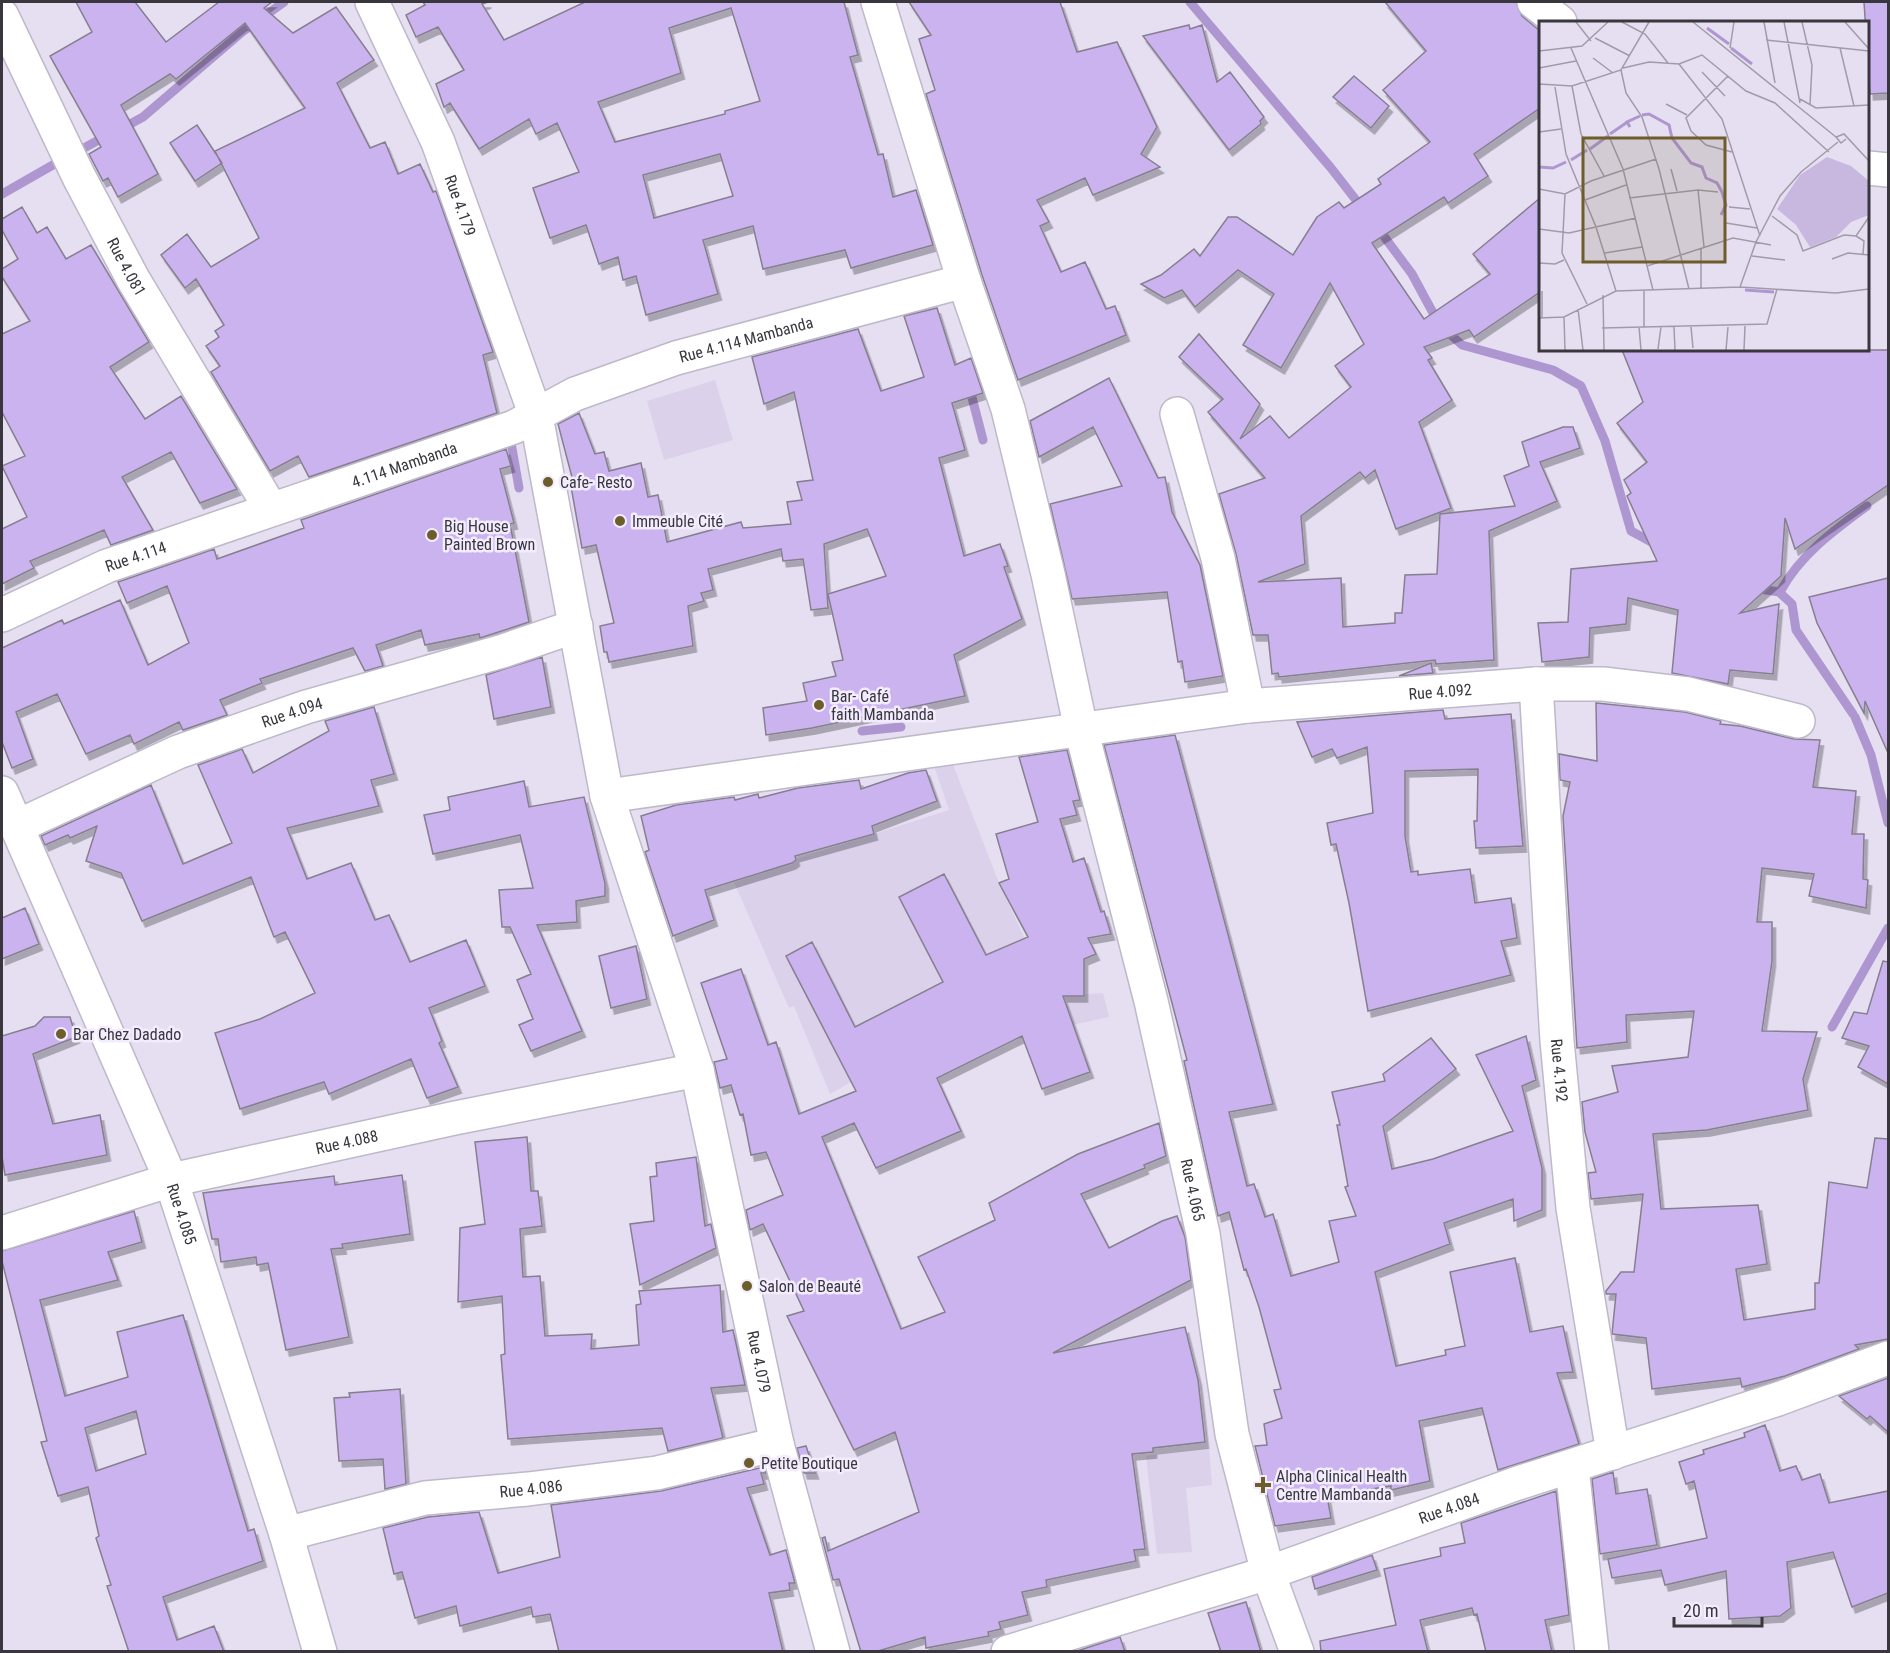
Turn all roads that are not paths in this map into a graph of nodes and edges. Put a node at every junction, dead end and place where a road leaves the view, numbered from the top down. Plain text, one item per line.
1 (372, 2) edge
2 (878, 2) edge
3 (1534, 2) edge
4 (2, 16) edge
5 (1559, 21) edge
6 (1869, 168) edge
7 (1888, 170) edge
8 (964, 281) junction
9 (1177, 414) dead end
10 (536, 416) junction
11 (271, 509) junction
12 (2, 615) edge
13 (576, 626) junction
14 (1536, 684) junction
15 (1248, 706) junction
16 (1798, 721) dead end
17 (1080, 729) junction
18 (2, 793) edge
19 (607, 796) junction
20 (18, 826) junction
21 (697, 1070) junction
22 (171, 1180) junction
23 (2, 1233) edge
24 (1888, 1358) edge
25 (777, 1444) junction
26 (1613, 1452) junction
27 (1572, 1467) junction
28 (286, 1534) junction
29 (1268, 1573) junction
30 (320, 1652) edge
31 (833, 1652) edge
32 (1008, 1652) edge
33 (1297, 1652) edge
34 (1592, 1652) edge

1 - 10 street, Rue 4.179
2 - 8 street, Rue 4.065
3 - 5 street
4 - 11 street, Rue 4.081
6 - 7 street
8 - 10 street, Rue 4.114 Mambanda
8 - 17 street, Rue 4.065
9 - 15 street
10 - 11 street, 4.114 Mambanda
10 - 13 street, Rue 4.179
11 - 12 street, Rue 4.114
13 - 19 street, Rue 4.179
13 - 20 street, Rue 4.094
14 - 15 street, Rue 4.092
14 - 16 street, Rue 4.092
14 - 26 street, Rue 4.192
15 - 17 street, Rue 4.092
17 - 19 street, Rue 4.092
17 - 29 street, Rue 4.065
18 - 20 street, Rue 4.085
19 - 21 street, Rue 4.079
20 - 22 street, Rue 4.085
21 - 22 street, Rue 4.088
21 - 25 street, Rue 4.079
22 - 23 street, Rue 4.088
22 - 28 street, Rue 4.085
24 - 26 street, Rue 4.084
25 - 28 street, Rue 4.086
25 - 31 street, Rue 4.079
26 - 27 street, Rue 4.084
27 - 29 street, Rue 4.084
27 - 34 street
28 - 30 street, Rue 4.085
29 - 32 street, Rue 4.084
29 - 33 street, Rue 4.065

